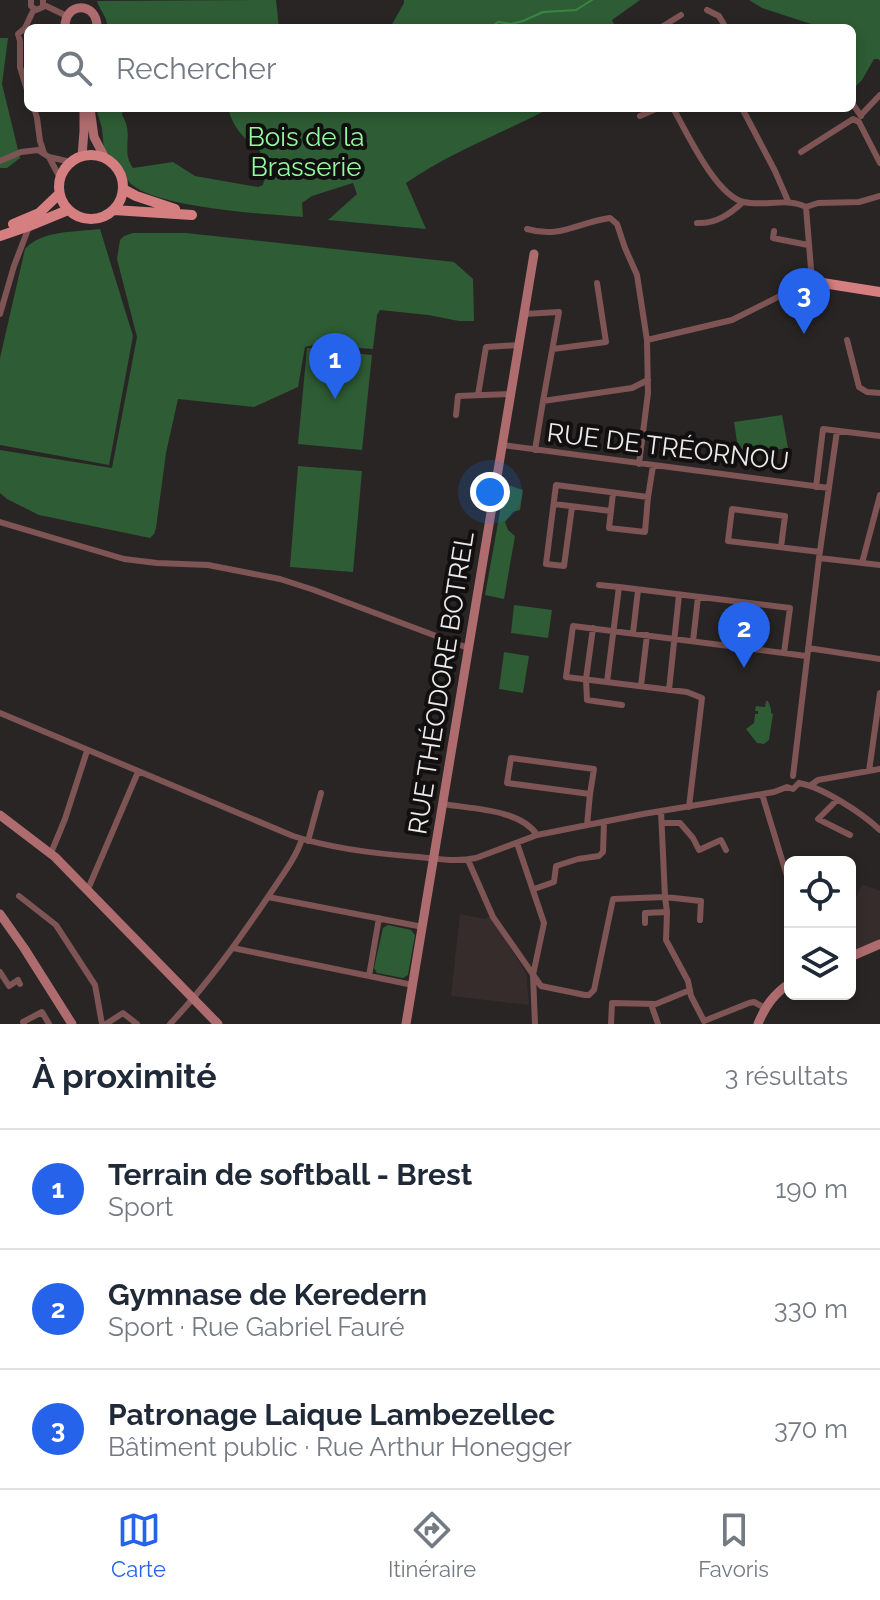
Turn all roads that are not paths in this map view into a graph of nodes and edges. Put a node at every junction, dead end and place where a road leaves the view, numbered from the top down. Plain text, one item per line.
1 (31, 0) edge
2 (43, 2) edge
3 (78, 4) edge
4 (91, 5) edge
5 (34, 9) junction
6 (707, 10) dead end
7 (681, 15) dead end
8 (67, 16) junction
9 (27, 24) edge
10 (66, 24) edge
11 (666, 24) edge
12 (724, 24) edge
13 (24, 29) edge
14 (24, 80) edge
15 (880, 95) edge
16 (856, 108) edge
17 (35, 112) edge
18 (86, 112) edge
19 (88, 112) edge
20 (649, 112) edge
21 (675, 112) edge
22 (744, 112) edge
23 (861, 115) junction
24 (640, 116) dead end
25 (860, 125) junction
26 (801, 152) dead end
27 (47, 155) junction
28 (82, 156) junction
29 (105, 158) junction
30 (0, 161) edge
31 (71, 162) junction
32 (880, 163) edge
33 (60, 178) junction
34 (123, 189) junction
35 (59, 194) junction
36 (880, 196) edge
37 (788, 201) junction
38 (743, 202) junction
39 (806, 207) junction
40 (68, 210) junction
41 (114, 210) junction
42 (697, 223) dead end
43 (29, 226) junction
44 (0, 229) edge
45 (527, 229) dead end
46 (774, 231) dead end
47 (13, 232) junction
48 (0, 236) edge
49 (21, 243) junction
50 (808, 245) junction
51 (534, 254) dead end
52 (810, 281) joint
53 (597, 283) dead end
54 (880, 292) edge
55 (784, 294) dead end
56 (0, 314) edge
57 (524, 314) junction
58 (647, 340) junction
59 (847, 340) dead end
60 (519, 345) junction
61 (553, 349) junction
62 (648, 380) junction
63 (880, 393) edge
64 (511, 394) junction
65 (478, 395) junction
66 (543, 401) junction
67 (456, 415) dead end
68 (837, 431) junction
69 (880, 436) edge
70 (503, 445) junction
71 (535, 450) junction
72 (639, 464) junction
73 (653, 466) junction
74 (816, 487) junction
75 (829, 488) junction
76 (613, 493) junction
77 (880, 495) edge
78 (648, 497) junction
79 (554, 504) junction
80 (572, 507) junction
81 (611, 511) junction
82 (0, 522) edge
83 (781, 547) junction
84 (819, 555) junction
85 (862, 563) junction
86 (880, 565) edge
87 (599, 585) dead end
88 (619, 587) junction
89 (638, 590) junction
90 (679, 595) junction
91 (698, 597) junction
92 (738, 602) junction
93 (757, 604) junction
94 (593, 628) junction
95 (614, 631) junction
96 (633, 633) junction
97 (647, 635) junction
98 (673, 639) junction
99 (693, 641) junction
100 (732, 646) junction
101 (468, 648) junction
102 (808, 648) junction
103 (752, 649) junction
104 (784, 653) junction
105 (806, 656) junction
106 (880, 659) edge
107 (586, 679) junction
108 (607, 682) junction
109 (641, 686) junction
110 (669, 690) junction
111 (880, 693) edge
112 (622, 705) dead end
113 (0, 713) edge
114 (87, 751) junction
115 (880, 769) edge
116 (869, 771) junction
117 (138, 772) junction
118 (793, 776) junction
119 (799, 783) junction
120 (811, 785) junction
121 (787, 787) junction
122 (321, 793) dead end
123 (590, 794) junction
124 (762, 794) junction
125 (837, 800) junction
126 (443, 804) junction
127 (689, 807) junction
128 (661, 811) junction
129 (0, 815) edge
130 (604, 823) junction
131 (662, 823) junction
132 (587, 825) junction
133 (880, 830) edge
134 (537, 835) junction
135 (850, 835) dead end
136 (305, 840) junction
137 (517, 843) junction
138 (726, 850) dead end
139 (51, 853) junction
140 (435, 859) junction
141 (468, 860) junction
142 (784, 866) edge
143 (88, 889) junction
144 (534, 889) junction
145 (19, 896) dead end
146 (268, 897) junction
147 (665, 897) junction
148 (667, 912) junction
149 (0, 914) edge
150 (379, 918) junction
151 (700, 920) dead end
152 (0, 922) edge
153 (645, 923) dead end
154 (423, 927) junction
155 (880, 944) edge
156 (233, 948) junction
157 (856, 954) edge
158 (0, 972) edge
159 (533, 975) junction
160 (369, 976) junction
161 (20, 984) dead end
162 (413, 985) junction
163 (784, 988) edge
164 (690, 990) junction
165 (193, 998) junction
166 (651, 1004) junction
167 (765, 1008) junction
168 (24, 1024) edge
169 (49, 1024) edge
170 (65, 1024) edge
171 (72, 1024) edge
172 (104, 1024) edge
173 (137, 1024) edge
174 (170, 1024) edge
175 (218, 1024) edge
176 (406, 1024) edge
177 (535, 1024) edge
178 (611, 1024) edge
179 (658, 1024) edge
180 (758, 1024) edge

1 - 5 street
2 - 5 street
2 - 8 street
3 - 4 street
3 - 8 street
5 - 9 street
6 - 12 street
7 - 11 street
8 - 10 street
13 - 14 street
15 - 23 street
16 - 23 street
17 - 27 street
18 - 28 street
19 - 29 street
20 - 24 street
21 - 38 street
22 - 37 street
23 - 25 street
25 - 26 street
25 - 32 street
27 - 30 street
27 - 31 street
27 - 33 street
28 - 29 main road
28 - 31 main road
29 - 34 main road
31 - 33 main road
33 - 35 main road
34 - 41 main road
34 - 41 main road
35 - 40 main road
35 - 44 main road
36 - 39 street
37 - 38 street
37 - 39 street
38 - 42 street
39 - 50 street
40 - 41 main road
40 - 43 main road
43 - 47 main road
43 - 49 street
45 - 58 street
46 - 50 street
47 - 48 main road
47 - 49 street
49 - 56 street
50 - 52 street
51 - 57 street, RUE THÉODORE BOTREL
52 - 54 main road
53 - 61 street
55 - 58 street
57 - 60 street, RUE THÉODORE BOTREL
57 - 61 street
58 - 62 street
59 - 63 street
60 - 64 street, RUE THÉODORE BOTREL
60 - 65 street
61 - 66 street
62 - 66 street
62 - 72 street
64 - 65 street
64 - 70 street, RUE THÉODORE BOTREL
65 - 67 street
66 - 71 street
68 - 69 street
68 - 74 street
68 - 75 street
70 - 71 street, RUE DE TRÉORNOU
70 - 101 street, RUE THÉODORE BOTREL
71 - 72 street, RUE DE TRÉORNOU
72 - 73 street, RUE DE TRÉORNOU
73 - 74 street, RUE DE TRÉORNOU
73 - 78 street
74 - 75 street, RUE DE TRÉORNOU
75 - 84 street
76 - 78 street
76 - 79 street
76 - 81 street
77 - 85 street
78 - 81 street
79 - 80 street
79 - 80 street
80 - 81 street
82 - 101 street
83 - 83 street
83 - 84 street
84 - 85 street
84 - 102 street
85 - 86 street
87 - 88 street
88 - 89 street
88 - 95 street
89 - 90 street
89 - 96 street
90 - 91 street
90 - 98 street
91 - 92 street
91 - 99 street
92 - 93 street
92 - 100 street
93 - 103 street
93 - 104 street
94 - 95 street
94 - 107 street
94 - 107 street
95 - 96 street
95 - 108 street
96 - 97 street
97 - 98 street
97 - 109 street
98 - 99 street
98 - 110 street
99 - 100 street
100 - 103 street
101 - 126 street, RUE THÉODORE BOTREL
102 - 105 street
102 - 106 street
103 - 104 street
104 - 105 street
105 - 118 street
107 - 108 street
107 - 112 street
108 - 109 street
109 - 110 street
110 - 127 street
111 - 116 street
113 - 114 street
114 - 117 street
114 - 139 street
115 - 116 street
116 - 120 street
117 - 136 street
117 - 143 street
118 - 119 street
118 - 121 street
119 - 120 street
119 - 121 street
120 - 125 street
121 - 124 street
122 - 136 street
123 - 123 street
123 - 132 street
124 - 127 street
124 - 142 street
125 - 133 street
125 - 135 street
126 - 134 street
126 - 140 street, RUE THÉODORE BOTREL
127 - 128 street
128 - 130 street
128 - 131 street
129 - 139 street
130 - 132 street
130 - 144 street
131 - 138 street
131 - 147 street
132 - 134 street
134 - 137 street
136 - 140 street
136 - 146 street
137 - 141 street
137 - 144 street
139 - 143 street
140 - 141 street
140 - 154 street, RUE THÉODORE BOTREL
141 - 159 street
143 - 165 street
144 - 159 street
145 - 172 street
146 - 150 street
146 - 156 street
147 - 148 street
147 - 151 street
147 - 159 street
148 - 153 street
148 - 164 street
149 - 171 street
150 - 154 street
150 - 160 street
152 - 170 street
154 - 162 street, RUE THÉODORE BOTREL
155 - 157 street
156 - 160 street
156 - 165 street
158 - 161 street
159 - 177 street
160 - 162 street
162 - 176 street, RUE THÉODORE BOTREL
163 - 167 street
164 - 166 street
164 - 167 street
165 - 174 street
165 - 175 street
166 - 178 street
166 - 179 street
167 - 180 street
168 - 169 street
172 - 173 street

